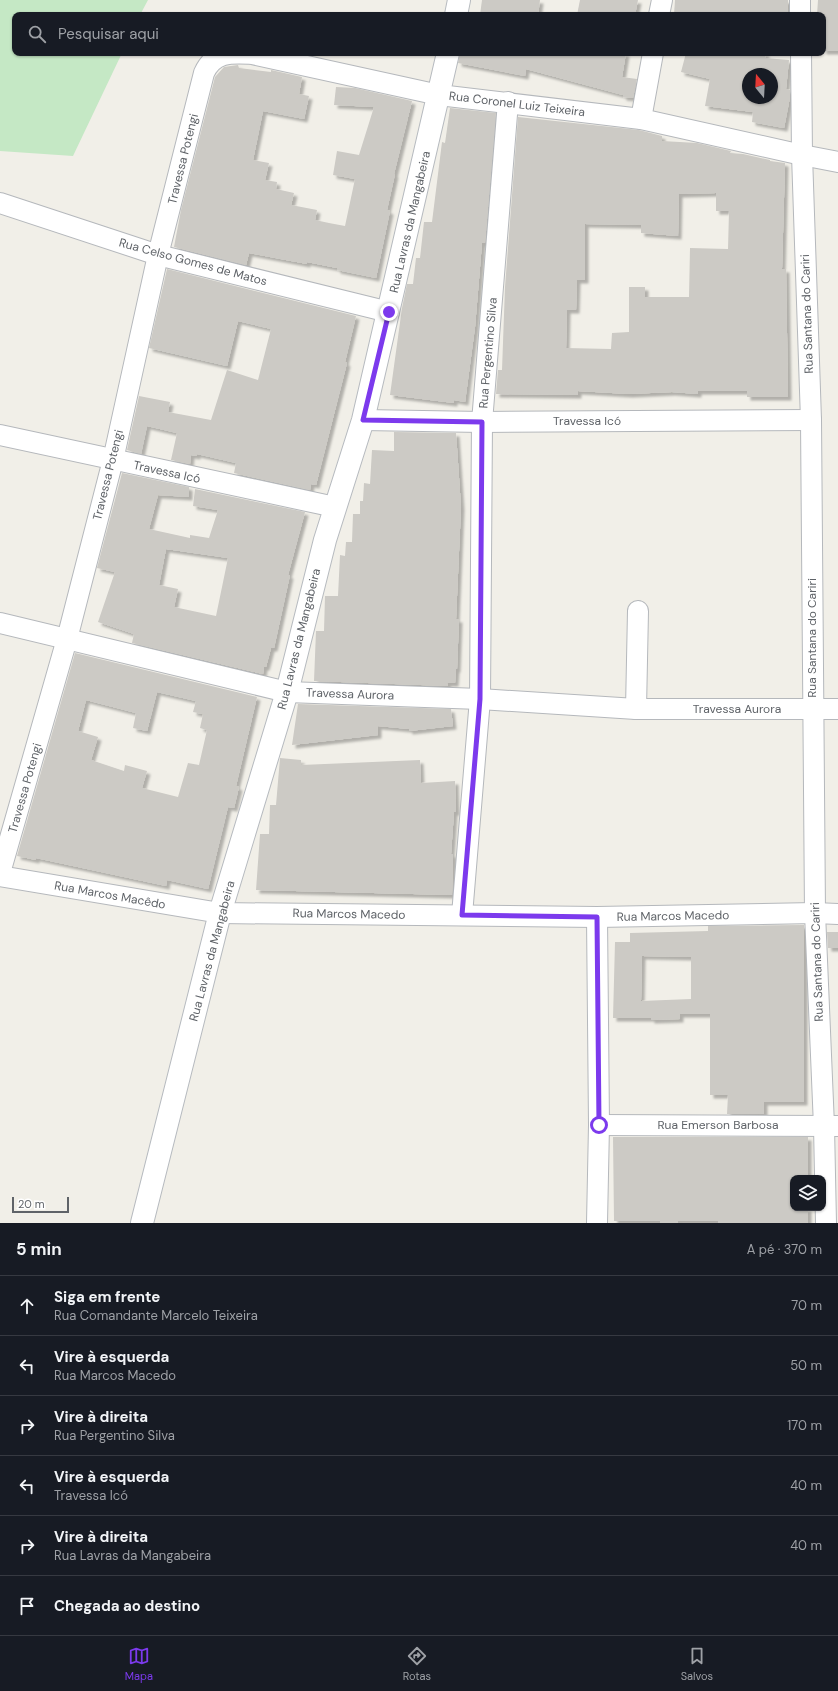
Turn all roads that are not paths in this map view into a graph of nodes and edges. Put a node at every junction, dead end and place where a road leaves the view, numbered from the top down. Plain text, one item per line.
1 (459, 0) edge
2 (662, 0) edge
3 (800, 0) edge
4 (457, 12) edge
5 (660, 12) edge
6 (800, 12) edge
7 (219, 56) edge
8 (261, 56) edge
9 (447, 56) edge
10 (652, 56) edge
11 (801, 56) edge
12 (204, 73) joint
13 (439, 95) junction
14 (508, 102) junction
15 (641, 119) junction
16 (802, 155) junction
17 (838, 162) edge
18 (0, 203) edge
19 (158, 255) junction
20 (389, 312) junction
21 (363, 420) junction
22 (811, 420) junction
23 (482, 422) junction
24 (0, 435) edge
25 (113, 460) junction
26 (335, 507) junction
27 (638, 611) dead end
28 (0, 623) edge
29 (67, 639) junction
30 (287, 692) junction
31 (480, 699) junction
32 (813, 708) junction
33 (636, 709) junction
34 (838, 709) edge
35 (0, 875) edge
36 (220, 913) junction
37 (815, 913) junction
38 (838, 914) edge
39 (462, 915) junction
40 (597, 917) junction
41 (599, 1125) junction
42 (831, 1126) edge
43 (142, 1223) edge
44 (597, 1223) edge
45 (826, 1223) edge

1 - 4 street
2 - 5 street
3 - 6 street
7 - 12 street, Rua Coronel Luiz Teixeira
8 - 13 street, Rua Coronel Luiz Teixeira
9 - 13 street, Rua Lavras da Mangabeira
10 - 15 street
11 - 16 street, Rua Santana do Cariri
12 - 19 street, Travessa Potengi
13 - 14 street, Rua Coronel Luiz Teixeira
13 - 20 street, Rua Lavras da Mangabeira
14 - 15 street, Rua Coronel Luiz Teixeira
14 - 23 street, Rua Pergentino Silva
15 - 16 street, Rua Coronel Luiz Teixeira
16 - 17 street, Rua Coronel Luiz Teixeira
16 - 22 street, Rua Santana do Cariri
18 - 19 street, Rua Celso Gomes de Matos
19 - 20 street, Rua Celso Gomes de Matos
19 - 25 street, Travessa Potengi
20 - 21 street, Rua Lavras da Mangabeira
21 - 23 street, Travessa Icó
21 - 26 street, Rua Lavras da Mangabeira
22 - 23 street, Travessa Icó
22 - 32 street, Rua Santana do Cariri
23 - 31 street, Rua Pergentino Silva
24 - 25 street, Travessa Icó
25 - 26 street, Travessa Icó
25 - 29 street, Travessa Potengi
26 - 30 street, Rua Lavras da Mangabeira
27 - 33 street
28 - 29 street, Travessa Aurora
29 - 30 street, Travessa Aurora
29 - 35 street, Travessa Potengi
30 - 31 street, Travessa Aurora
30 - 36 street, Rua Lavras da Mangabeira
31 - 33 street, Travessa Aurora
31 - 39 street, Rua Pergentino Silva
32 - 33 street, Travessa Aurora
32 - 34 street, Travessa Aurora
32 - 37 street, Rua Santana do Cariri
35 - 36 street, Rua Marcos Macêdo
36 - 39 street, Rua Marcos Macedo
36 - 43 street, Rua Lavras da Mangabeira
37 - 38 street, Rua Marcos Macedo
37 - 40 street, Rua Marcos Macedo
37 - 42 street, Rua Santana do Cariri
39 - 40 street, Rua Marcos Macedo
40 - 41 street
41 - 42 street, Rua Emerson Barbosa
41 - 44 street
42 - 45 street, Rua Santana do Cariri

